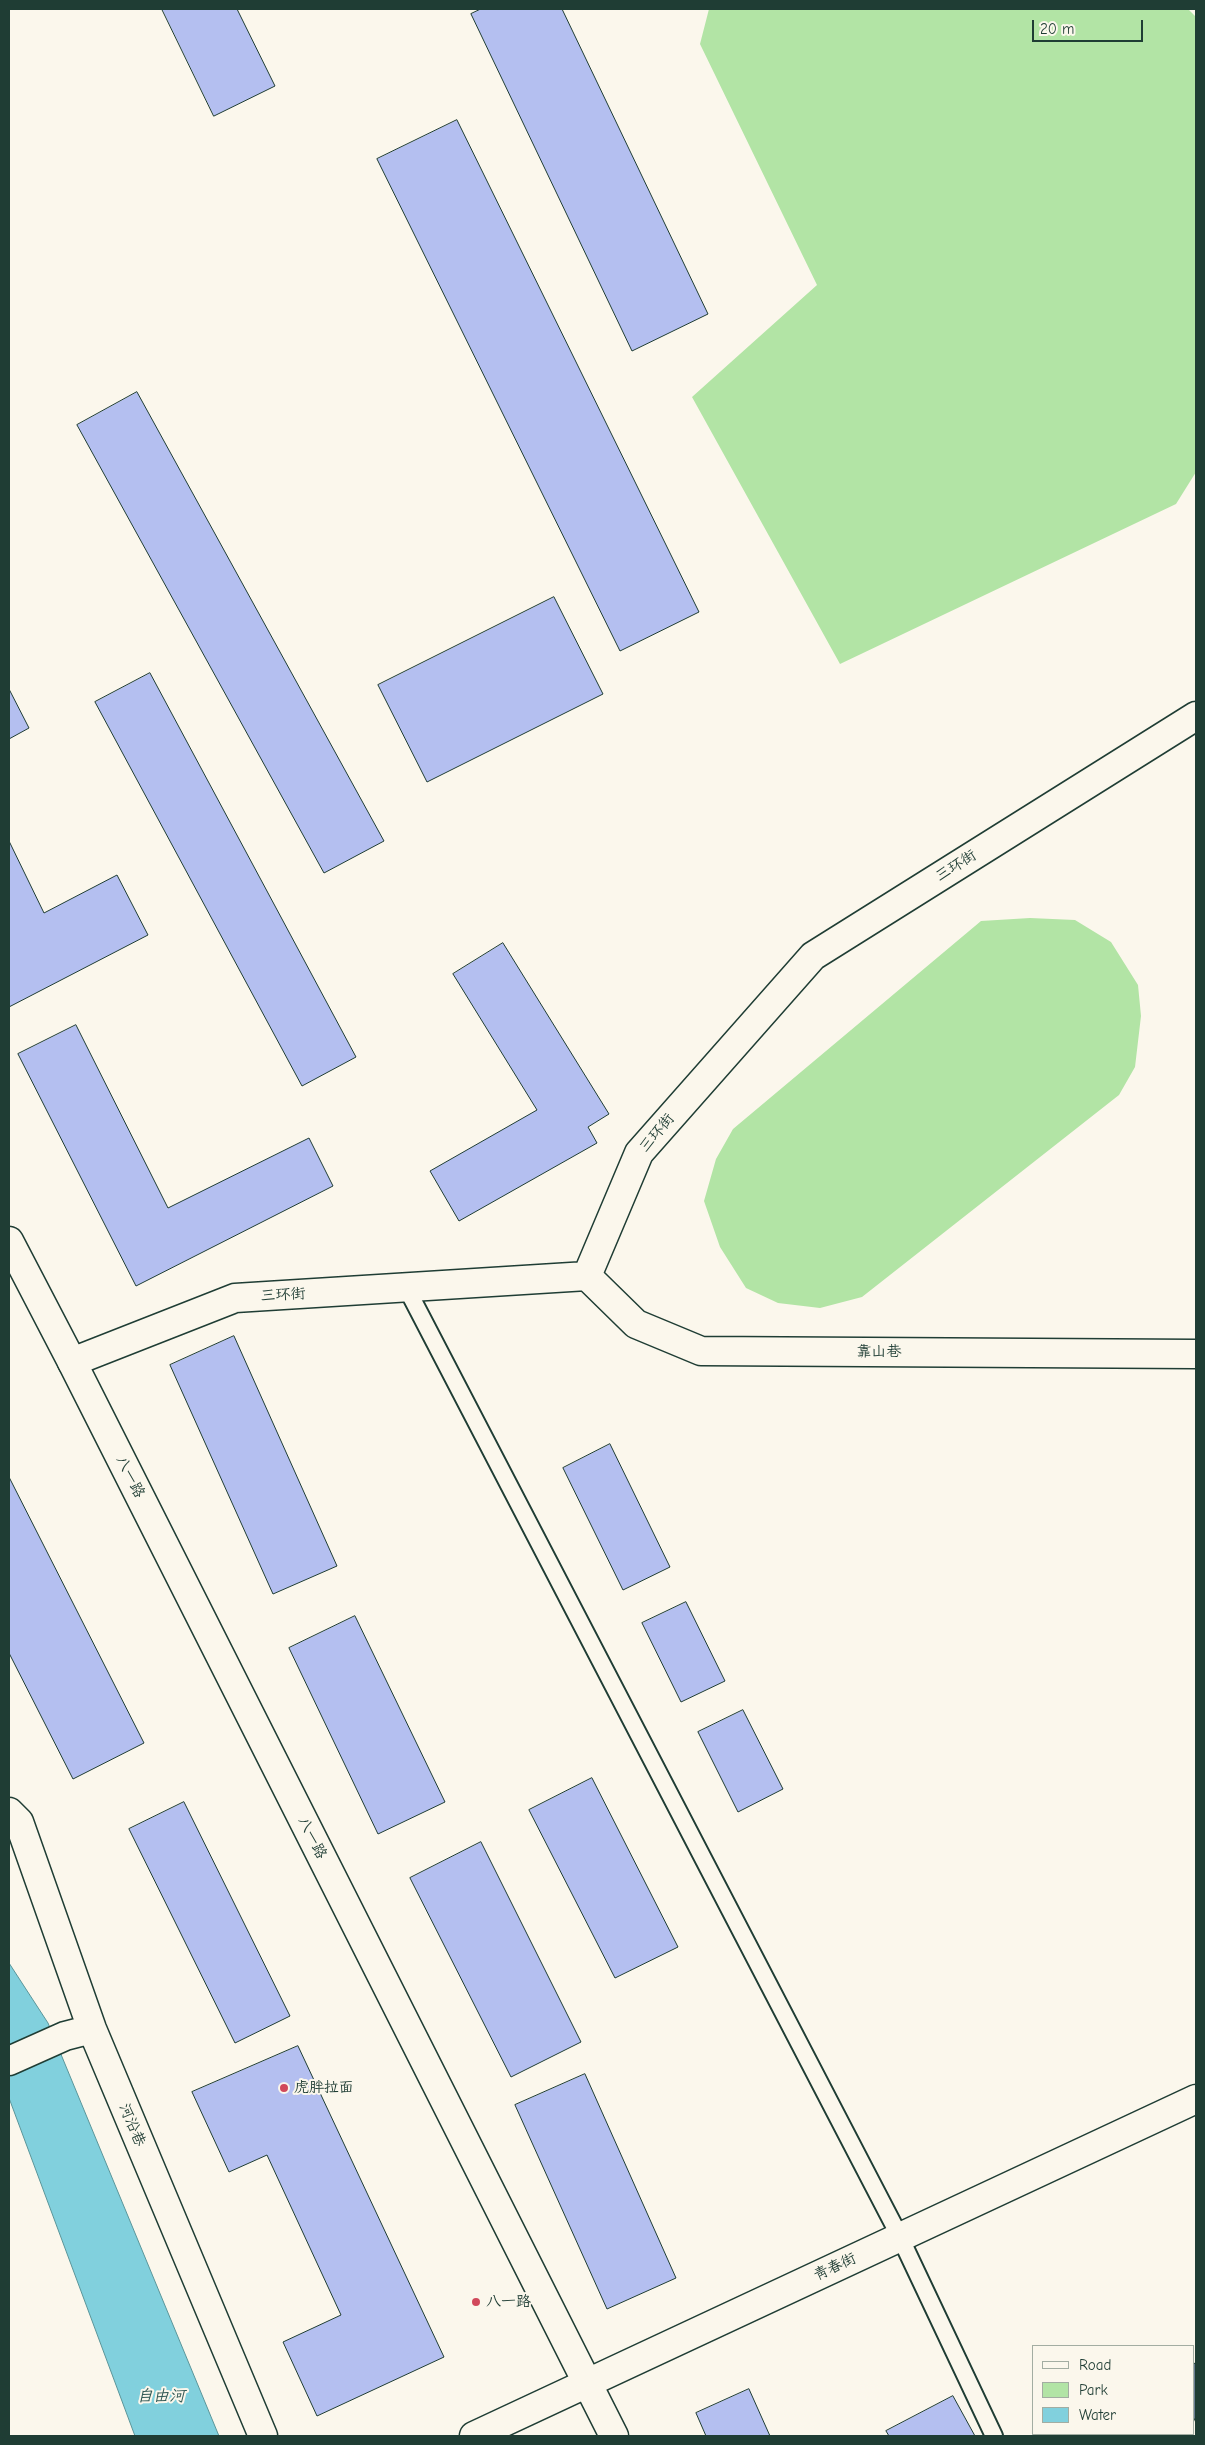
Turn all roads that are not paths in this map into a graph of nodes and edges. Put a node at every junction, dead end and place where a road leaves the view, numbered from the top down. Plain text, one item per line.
1 (1196, 716) edge
2 (9, 1241) edge
3 (587, 1276) junction
4 (406, 1287) junction
5 (1196, 1354) edge
6 (72, 1362) junction
7 (9, 1812) edge
8 (92, 2029) junction
9 (9, 2060) edge
10 (1196, 2099) edge
11 (900, 2236) junction
12 (588, 2384) junction
13 (263, 2436) edge
14 (474, 2436) edge
15 (614, 2436) edge
16 (994, 2436) edge

1 - 3 street, 三环街
2 - 6 street, 八一路
3 - 4 street, 三环街
3 - 5 street, 靠山巷
4 - 6 street, 三环街
4 - 11 lane
6 - 12 street, 八一路
7 - 8 street, 河沿巷
8 - 9 street
8 - 13 street, 河沿巷
10 - 11 street, 青春街
11 - 12 street, 青春街
11 - 16 lane
12 - 14 street, 青春街
12 - 15 street, 八一路

